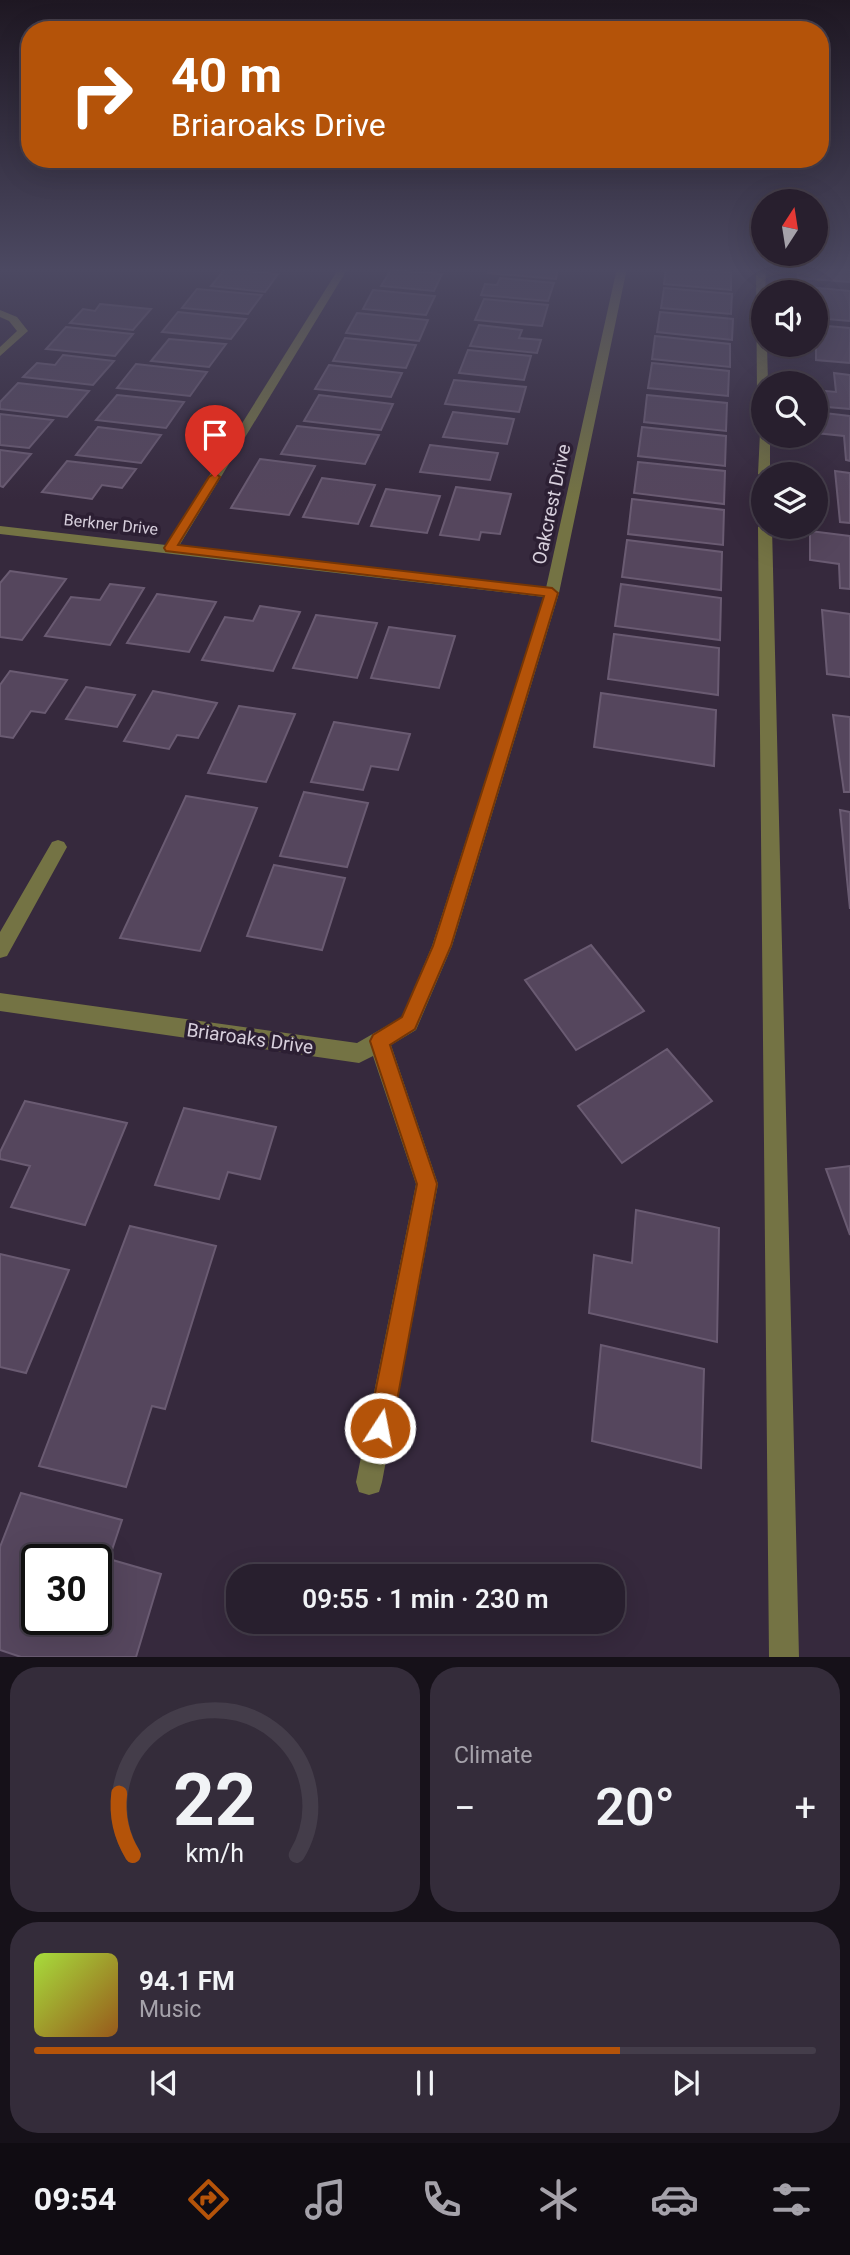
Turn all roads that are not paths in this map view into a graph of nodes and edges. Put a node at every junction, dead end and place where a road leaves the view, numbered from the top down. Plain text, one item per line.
1 (296, 345) edge
2 (605, 345) edge
3 (762, 345) edge
4 (763, 371) edge
5 (0, 530) edge
6 (765, 539) edge
7 (171, 548) junction
8 (552, 593) junction
9 (58, 847) dead end
10 (442, 946) joint
11 (0, 950) edge
12 (0, 1002) edge
13 (379, 1041) junction
14 (369, 1482) dead end
15 (784, 1657) edge

1 - 7 street
2 - 8 street, Oakcrest Drive
3 - 4 street
5 - 7 street, Berkner Drive
6 - 15 street
7 - 8 street, Berkner Drive
8 - 10 street, Oakcrest Drive
9 - 11 street
10 - 13 street, Briaroaks Drive
12 - 13 street, Briaroaks Drive
13 - 14 street

